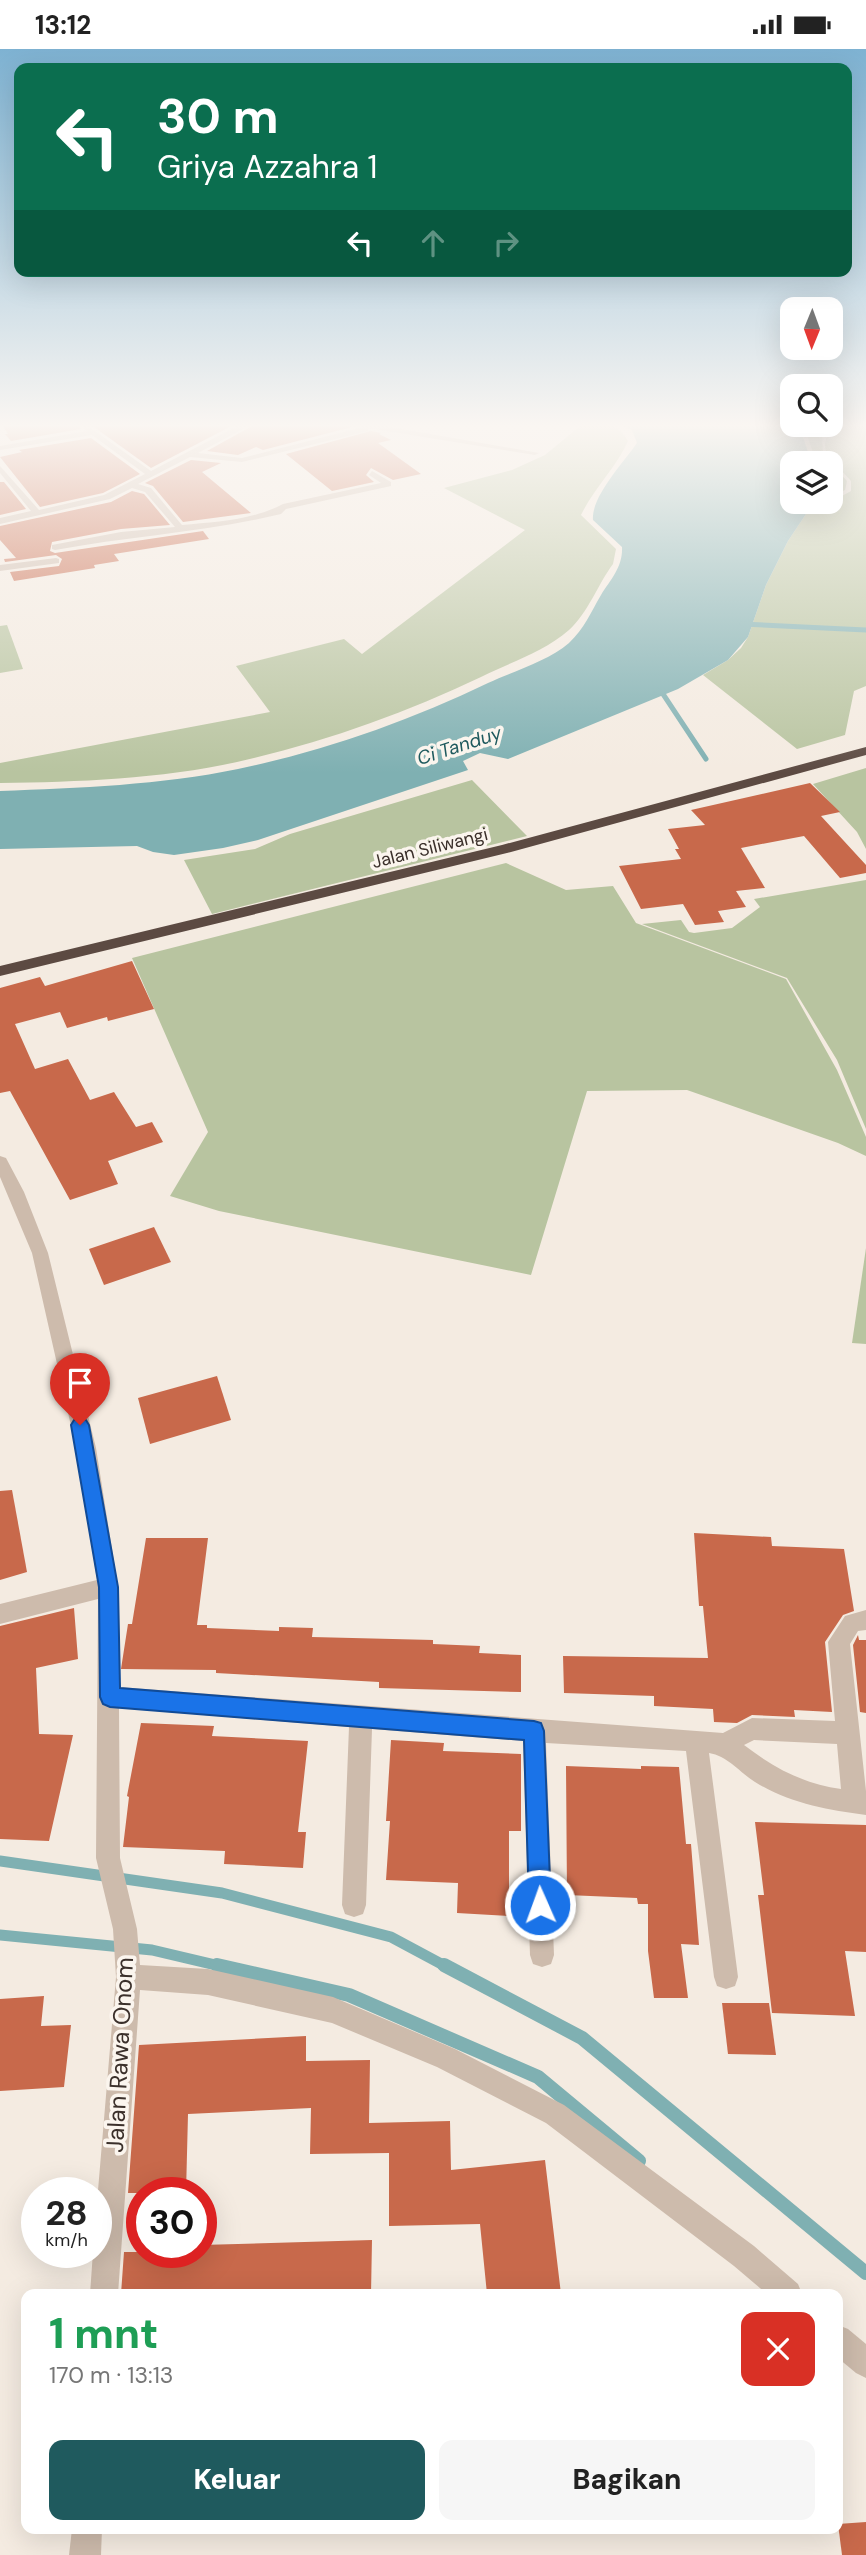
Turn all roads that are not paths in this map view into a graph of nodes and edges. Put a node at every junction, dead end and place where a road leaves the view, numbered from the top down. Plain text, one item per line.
1 (99, 539) edge
2 (55, 547) dead end
3 (56, 561) dead end
4 (0, 568) edge
5 (866, 751) edge
6 (0, 971) edge
7 (0, 1162) edge
8 (8, 1194) edge
9 (108, 1587) junction
10 (0, 1614) edge
11 (866, 1621) edge
12 (110, 1697) junction
13 (360, 1716) junction
14 (534, 1731) junction
15 (849, 1734) junction
16 (696, 1740) junction
17 (724, 1744) junction
18 (860, 1802) edge
19 (355, 1905) dead end
20 (542, 1955) dead end
21 (128, 1967) junction
22 (726, 1977) dead end
23 (104, 2289) edge
24 (782, 2289) edge
25 (843, 2343) edge
26 (866, 2363) edge
27 (87, 2534) edge
28 (85, 2555) edge

1 - 2 street
3 - 4 street
5 - 6 highway, Jalan Siliwangi
7 - 8 street, Jalan Rawa Onom
8 - 9 street, Jalan Rawa Onom
9 - 10 street
9 - 12 street, Jalan Rawa Onom
11 - 15 street
12 - 13 street
12 - 21 street, Jalan Rawa Onom
13 - 14 street
13 - 19 street
14 - 16 street
14 - 20 street
15 - 17 street
15 - 18 street
16 - 17 street
16 - 22 street
17 - 18 street
21 - 23 street, Jalan Rawa Onom
21 - 24 street
25 - 26 street
27 - 28 street

